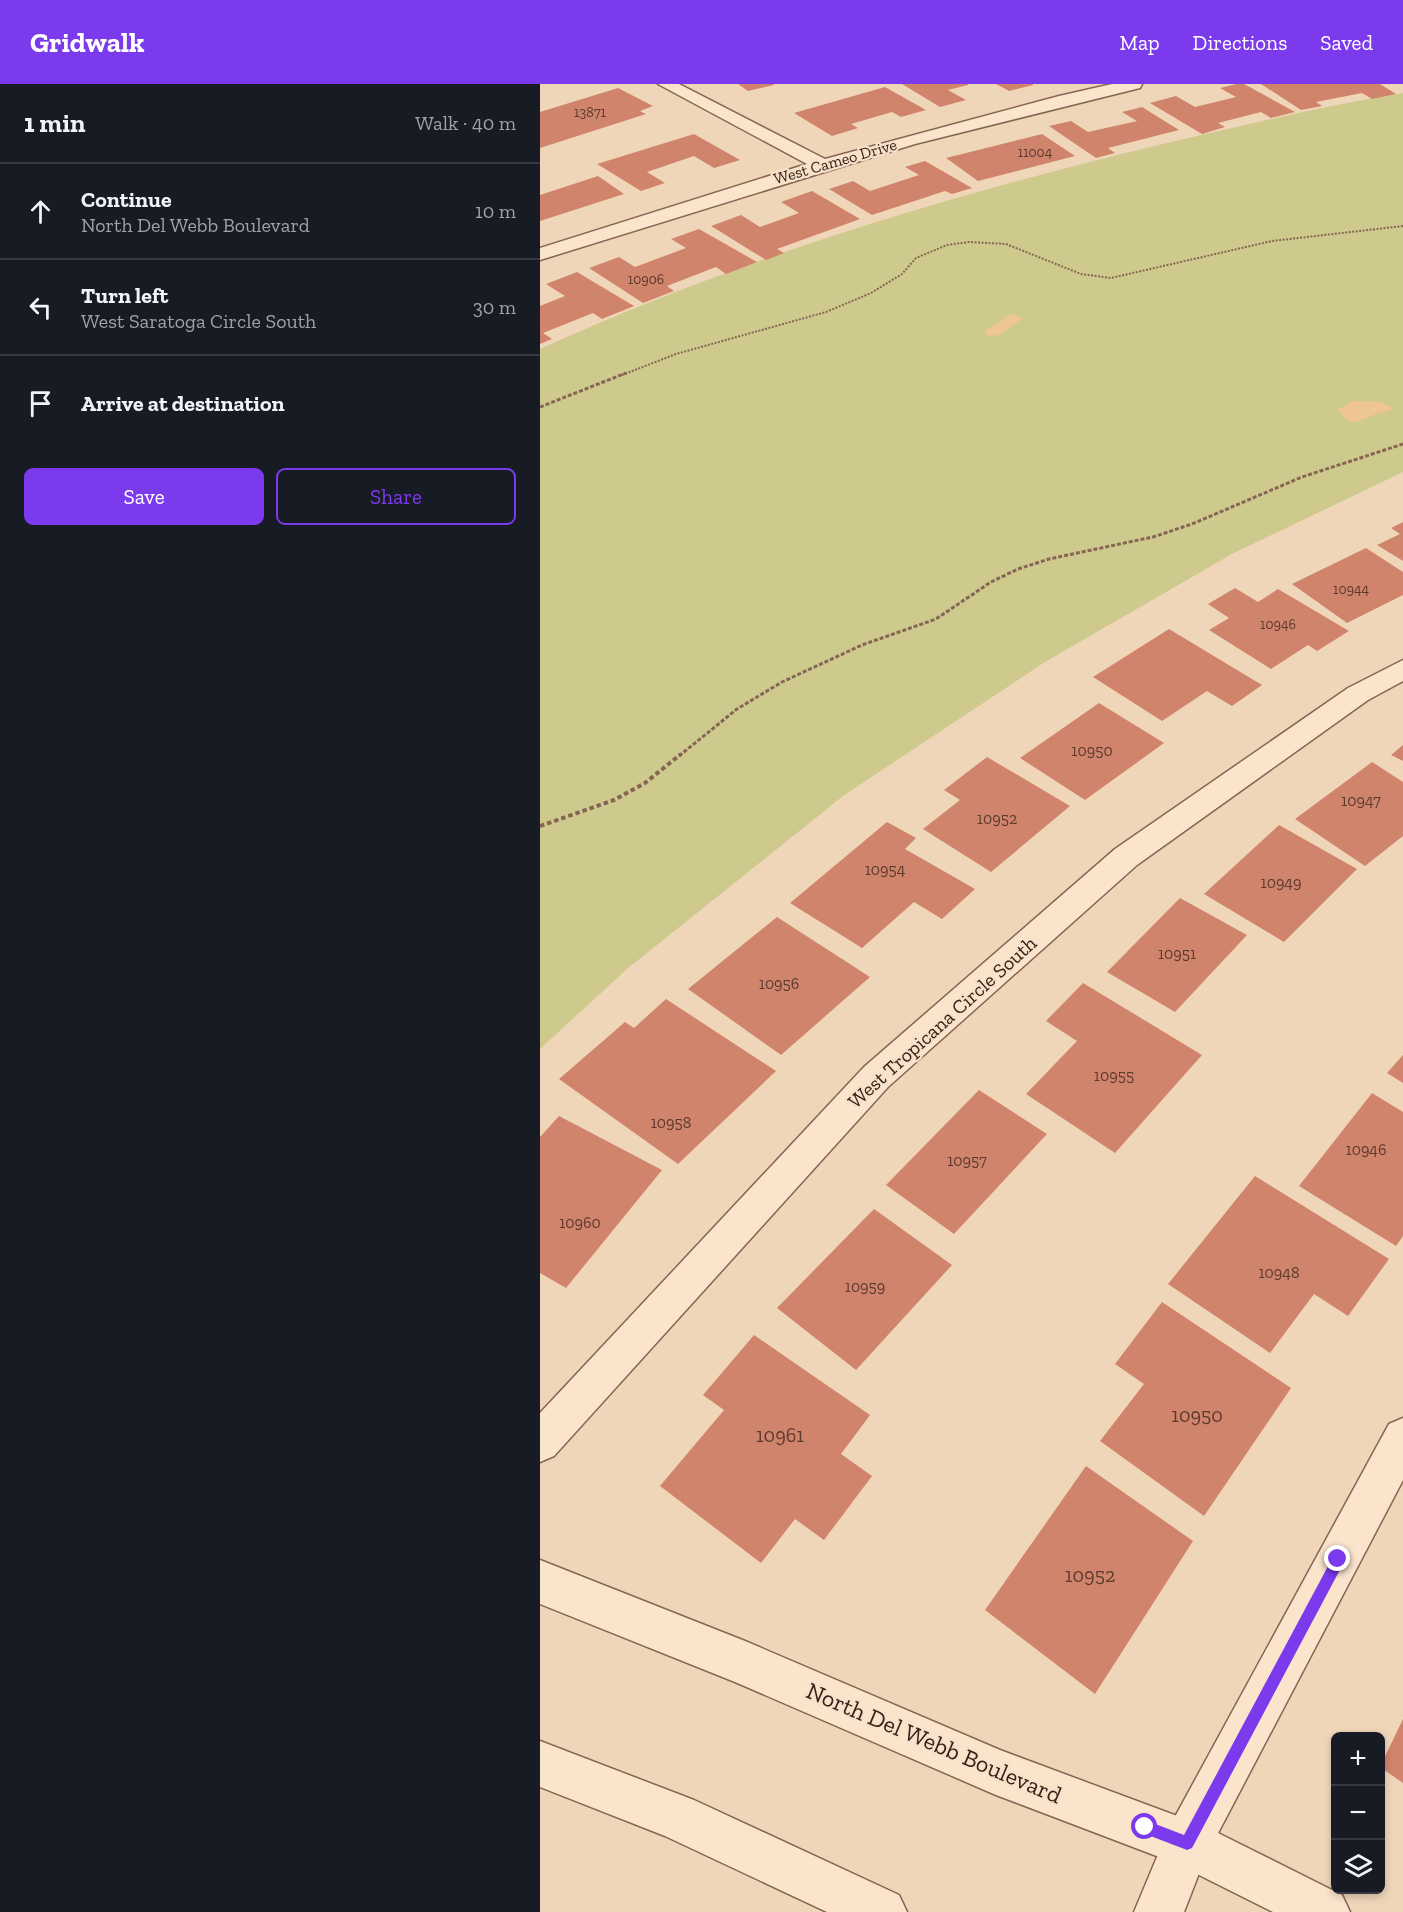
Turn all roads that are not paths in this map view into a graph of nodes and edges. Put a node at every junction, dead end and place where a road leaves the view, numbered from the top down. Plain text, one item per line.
1 (666, 84) edge
2 (1134, 84) edge
3 (820, 164) junction
4 (540, 254) edge
5 (1403, 669) edge
6 (1403, 1438) edge
7 (540, 1442) edge
8 (540, 1582) edge
9 (540, 1764) edge
10 (1187, 1843) junction
11 (882, 1912) edge
12 (1159, 1912) edge
13 (1325, 1912) edge

1 - 3 street
2 - 3 street, West Cameo Drive
3 - 4 street, West Cameo Drive
5 - 7 street, West Tropicana Circle South
6 - 10 street
8 - 10 street, North Del Webb Boulevard
9 - 11 street
10 - 12 street
10 - 13 street, North Del Webb Boulevard

